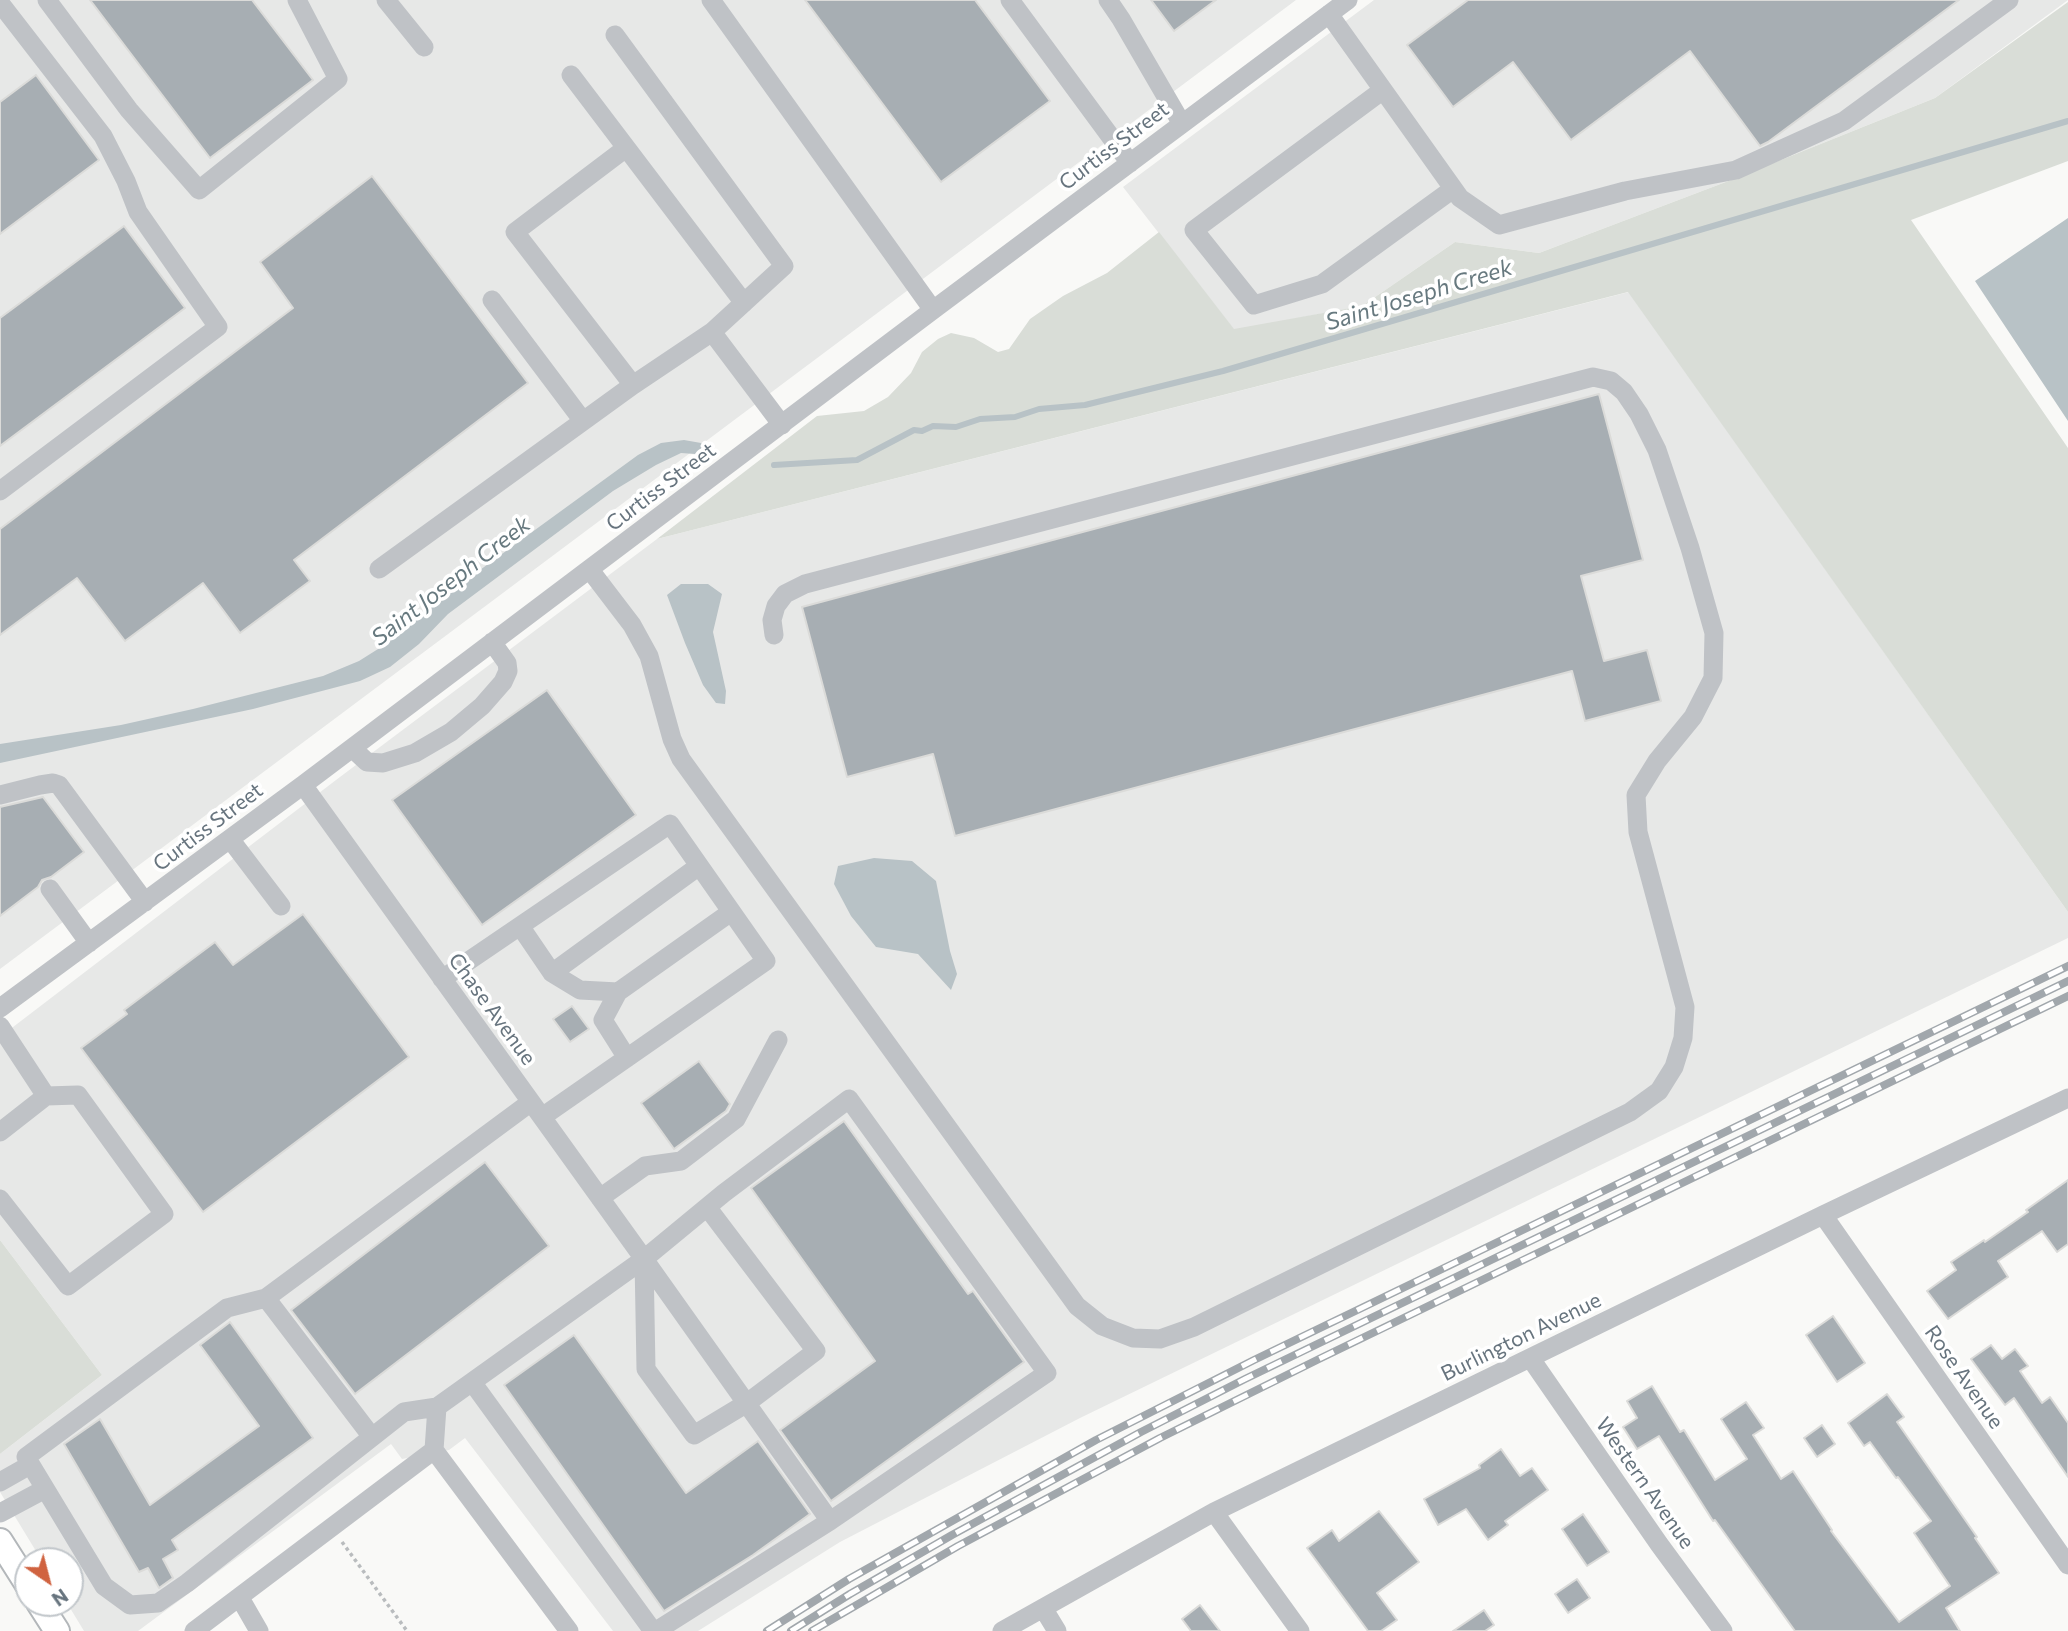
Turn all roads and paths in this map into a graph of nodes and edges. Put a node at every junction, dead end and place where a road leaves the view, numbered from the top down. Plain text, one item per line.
1 (47, 0) edge
2 (297, 0) edge
3 (386, 0) edge
4 (711, 0) edge
5 (1010, 0) edge
6 (1108, 0) edge
7 (1348, 0) edge
8 (2009, 0) edge
9 (0, 3) edge
10 (1329, 14) junction
11 (615, 35) dead end
12 (424, 47) dead end
13 (571, 75) dead end
14 (1383, 90) junction
15 (1182, 124) junction
16 (626, 148) junction
17 (1130, 163) junction
18 (1453, 189) junction
19 (492, 300) dead end
20 (744, 303) junction
21 (933, 310) junction
22 (712, 332) junction
23 (633, 385) junction
24 (583, 421) junction
25 (782, 425) junction
26 (0, 491) edge
27 (379, 569) dead end
28 (590, 570) junction
29 (774, 635) dead end
30 (492, 642) junction
31 (352, 748) junction
32 (303, 785) junction
33 (0, 795) edge
34 (230, 839) junction
35 (699, 866) junction
36 (50, 889) dead end
37 (145, 902) junction
38 (281, 906) dead end
39 (731, 912) junction
40 (520, 926) junction
41 (89, 943) junction
42 (552, 973) junction
43 (442, 979) junction
44 (618, 992) junction
45 (1, 1004) edge
46 (0, 1026) edge
47 (778, 1040) dead end
48 (627, 1058) junction
49 (46, 1096) junction
50 (2068, 1098) edge
51 (536, 1109) junction
52 (0, 1132) edge
53 (600, 1198) junction
54 (0, 1199) edge
55 (707, 1207) junction
56 (1823, 1214) junction
57 (644, 1259) junction
58 (266, 1298) junction
59 (1531, 1359) junction
60 (472, 1382) junction
61 (747, 1403) junction
62 (436, 1407) junction
63 (372, 1437) junction
64 (434, 1450) junction
65 (30, 1465) junction
66 (0, 1482) edge
67 (45, 1489) junction
68 (1214, 1512) junction
69 (0, 1513) edge
70 (830, 1521) junction
71 (332, 1528) junction
72 (0, 1541) edge
73 (14, 1563) edge
74 (2068, 1565) edge
75 (240, 1598) junction
76 (1042, 1608) junction
77 (194, 1631) edge
78 (259, 1631) edge
79 (407, 1631) edge
80 (569, 1631) edge
81 (654, 1631) edge
82 (1002, 1631) edge
83 (1056, 1631) edge
84 (1300, 1631) edge
85 (1723, 1631) edge

1 - 2 street
3 - 12 street
4 - 21 street
5 - 17 street
6 - 15 street
7 - 10 street, Curtiss Street
8 - 18 street
9 - 26 street
10 - 14 street
10 - 15 street, Curtiss Street
11 - 20 street
13 - 16 street
14 - 18 street
14 - 18 street
15 - 17 street, Curtiss Street
16 - 20 street
16 - 23 street
17 - 21 street, Curtiss Street
19 - 24 street
20 - 22 street
21 - 25 street, Curtiss Street
22 - 23 street
22 - 25 street
23 - 24 street
24 - 27 street
25 - 28 street, Curtiss Street
28 - 29 street
28 - 30 street, Curtiss Street
30 - 31 street, Curtiss Street
30 - 31 street
31 - 32 street, Curtiss Street
32 - 34 street, Curtiss Street
32 - 43 street, Chase Avenue
33 - 37 street
34 - 37 street, Curtiss Street
34 - 38 street
35 - 39 street
35 - 40 street
35 - 42 street
36 - 41 street
37 - 41 street, Curtiss Street
39 - 44 street
39 - 48 street
40 - 42 street
40 - 43 street
41 - 45 street, Curtiss Street
42 - 44 street
43 - 51 street, Chase Avenue
44 - 48 street
46 - 49 street
47 - 53 street
48 - 51 street
49 - 52 street
49 - 54 street
50 - 56 street, Burlington Avenue
51 - 53 street, Chase Avenue
51 - 58 street
53 - 57 street, Chase Avenue
55 - 57 street
55 - 61 street
55 - 70 street
56 - 59 street, Burlington Avenue
56 - 74 street, Rose Avenue
57 - 60 street
57 - 61 street, Chase Avenue
57 - 61 street
58 - 63 street
58 - 65 street
59 - 68 street, Burlington Avenue
59 - 85 street, Western Avenue
60 - 62 street
60 - 81 street
61 - 70 street, Chase Avenue
62 - 63 street
62 - 64 street
63 - 67 street
64 - 71 street
64 - 80 street
65 - 66 street
65 - 67 street
67 - 69 street
68 - 76 street, Burlington Avenue
68 - 84 street
70 - 81 street
71 - 75 street
71 - 79 path
72 - 73 main road
75 - 77 street
75 - 78 street
76 - 82 street, Burlington Avenue
76 - 83 street

